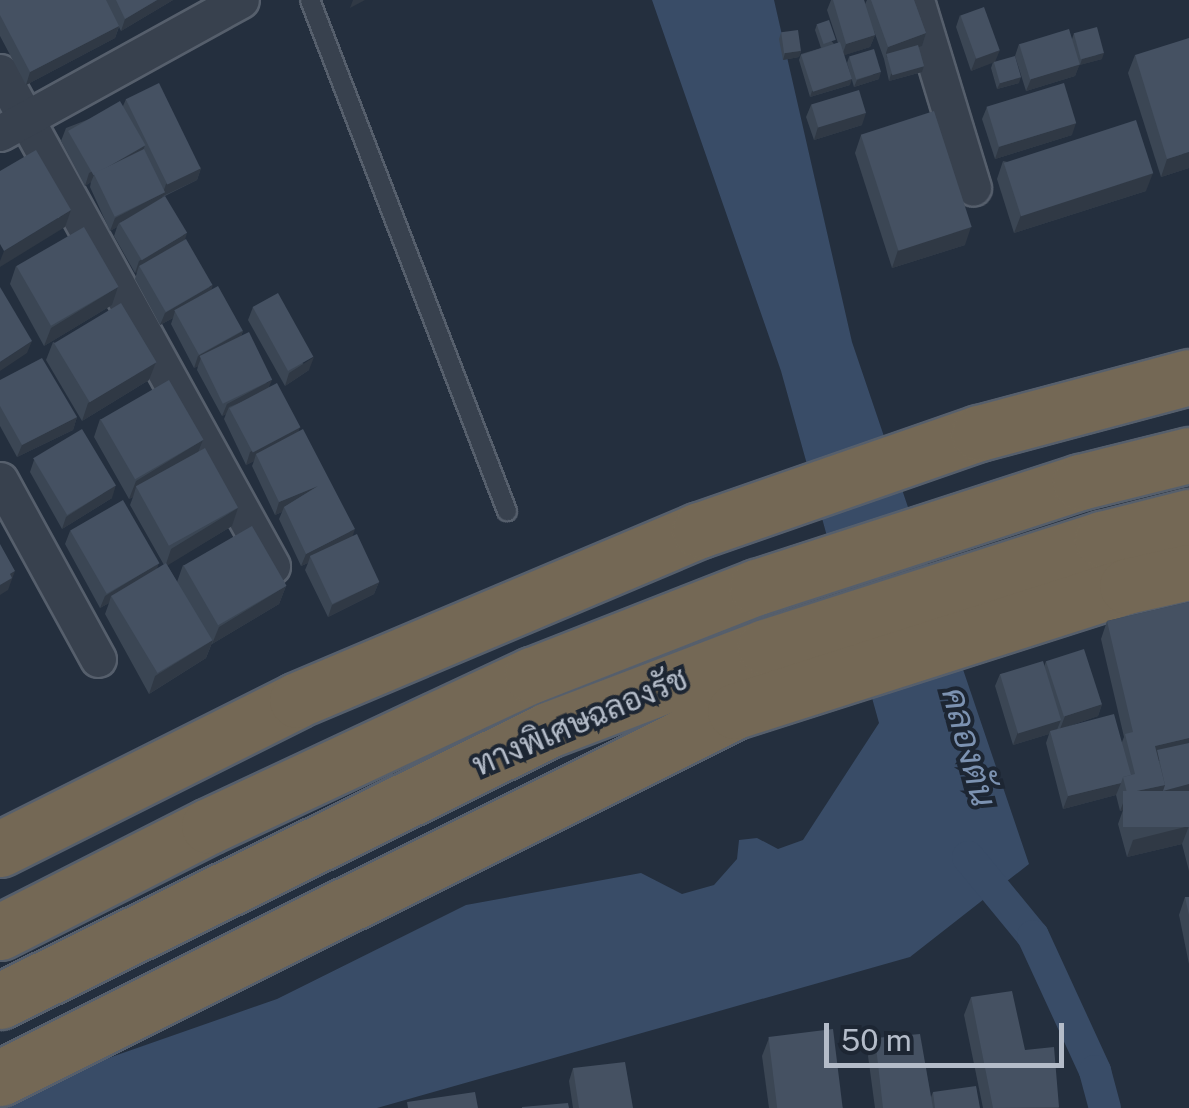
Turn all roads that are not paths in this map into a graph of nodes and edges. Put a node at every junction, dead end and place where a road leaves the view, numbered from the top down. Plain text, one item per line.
1 (241, 0) edge
2 (310, 0) edge
3 (916, 0) edge
4 (0, 72) edge
5 (13, 126) edge
6 (973, 188) dead end
7 (1189, 377) edge
8 (1189, 456) edge
9 (0, 480) edge
10 (507, 511) dead end
11 (1189, 517) edge
12 (274, 570) edge
13 (1189, 572) edge
14 (98, 658) dead end
15 (0, 850) edge
16 (0, 932) edge
17 (0, 1001) edge
18 (0, 1078) edge

1 - 5 street
2 - 10 lane
3 - 6 street
4 - 5 street
5 - 12 street
7 - 15 highway
8 - 16 highway, ทางพิเศษฉลองรัช
9 - 14 street
11 - 17 highway, ทางพิเศษฉลองรัช
13 - 18 highway

